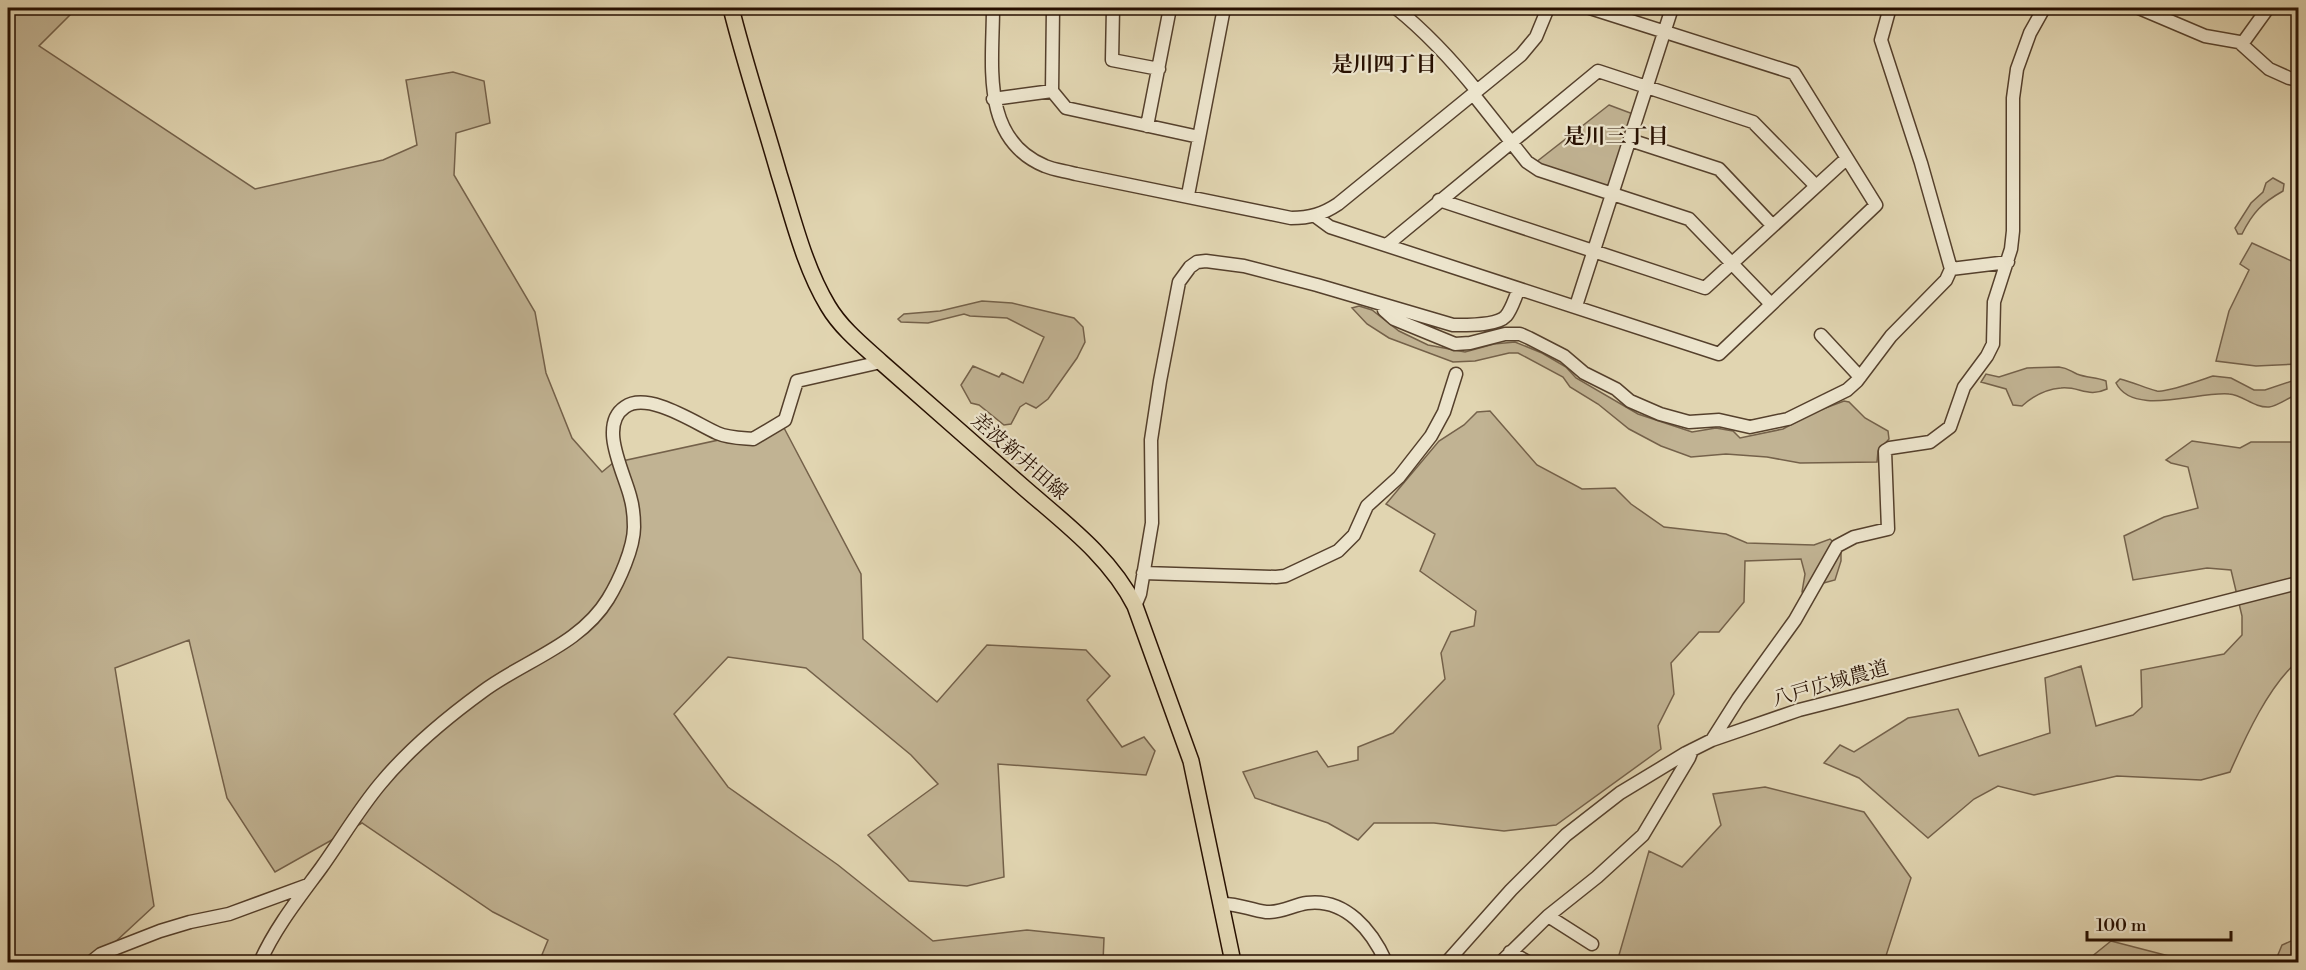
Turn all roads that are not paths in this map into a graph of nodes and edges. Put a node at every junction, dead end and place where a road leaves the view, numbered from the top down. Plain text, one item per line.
1 (730, 8) edge
2 (993, 8) edge
3 (1053, 8) edge
4 (1113, 8) edge
5 (1170, 8) edge
6 (1224, 8) edge
7 (1396, 8) edge
8 (1548, 8) edge
9 (1590, 8) edge
10 (1672, 8) edge
11 (1883, 8) edge
12 (2044, 8) edge
13 (2139, 8) edge
14 (2268, 8) edge
15 (1664, 33) junction
16 (2242, 44) junction
17 (1159, 69) junction
18 (2298, 80) edge
19 (1647, 87) junction
20 (1052, 91) junction
21 (1475, 93) junction
22 (993, 99) junction
23 (1147, 126) junction
24 (1199, 137) junction
25 (1630, 140) junction
26 (1510, 142) junction
27 (1846, 159) junction
28 (1815, 185) junction
29 (1188, 195) junction
30 (1612, 195) junction
31 (1439, 200) junction
32 (1315, 216) junction
33 (1772, 225) junction
34 (1388, 244) junction
35 (1593, 253) junction
36 (2008, 262) junction
37 (1732, 264) junction
38 (1951, 269) junction
39 (1519, 289) junction
40 (1383, 304) junction
41 (1771, 304) junction
42 (1576, 306) junction
43 (1821, 335) dead end
44 (881, 362) junction
45 (1456, 374) dead end
46 (1860, 377) junction
47 (1143, 573) junction
48 (2298, 583) edge
49 (1135, 606) junction
50 (1712, 740) junction
51 (1692, 750) junction
52 (308, 885) junction
53 (1221, 904) junction
54 (1548, 916) junction
55 (1592, 944) dead end
56 (1510, 952) junction
57 (91, 963) edge
58 (260, 963) edge
59 (1233, 963) edge
60 (1386, 963) edge
61 (1448, 963) edge
62 (1501, 963) edge
63 (1528, 963) edge

1 - 44 main road, 差波新井田線
2 - 22 street
3 - 20 street
4 - 17 street
5 - 17 street
6 - 24 street
7 - 21 street
8 - 21 street
9 - 15 street
10 - 15 street
11 - 38 street
12 - 36 street
13 - 16 street
14 - 16 street
15 - 19 street
15 - 27 street
16 - 18 street
17 - 23 street
19 - 25 street
19 - 26 street
19 - 28 street
20 - 22 street
20 - 23 street
21 - 26 street
21 - 32 street
22 - 29 street
23 - 24 street
24 - 29 street
25 - 30 street
25 - 33 street
26 - 30 street
26 - 31 street
27 - 28 street
27 - 41 street
28 - 33 street
29 - 32 street
30 - 35 street
30 - 37 street
31 - 34 street
31 - 35 street
32 - 34 street
33 - 37 street
34 - 39 street
35 - 37 street
35 - 42 street
36 - 38 street
36 - 50 street
37 - 41 street
38 - 46 street
39 - 40 street
39 - 42 street
40 - 46 street
40 - 47 street
41 - 42 street
43 - 46 street
44 - 49 main road, 差波新井田線
44 - 52 street
45 - 47 street
47 - 49 street
48 - 50 street, 八戸広域農道
49 - 53 main road, 差波新井田線
50 - 51 street, 八戸広域農道
51 - 54 street
51 - 61 street, 八戸広域農道
52 - 57 street
52 - 58 street
53 - 59 main road, 差波新井田線
53 - 60 street
54 - 55 street
54 - 56 street
56 - 62 street
56 - 63 street

